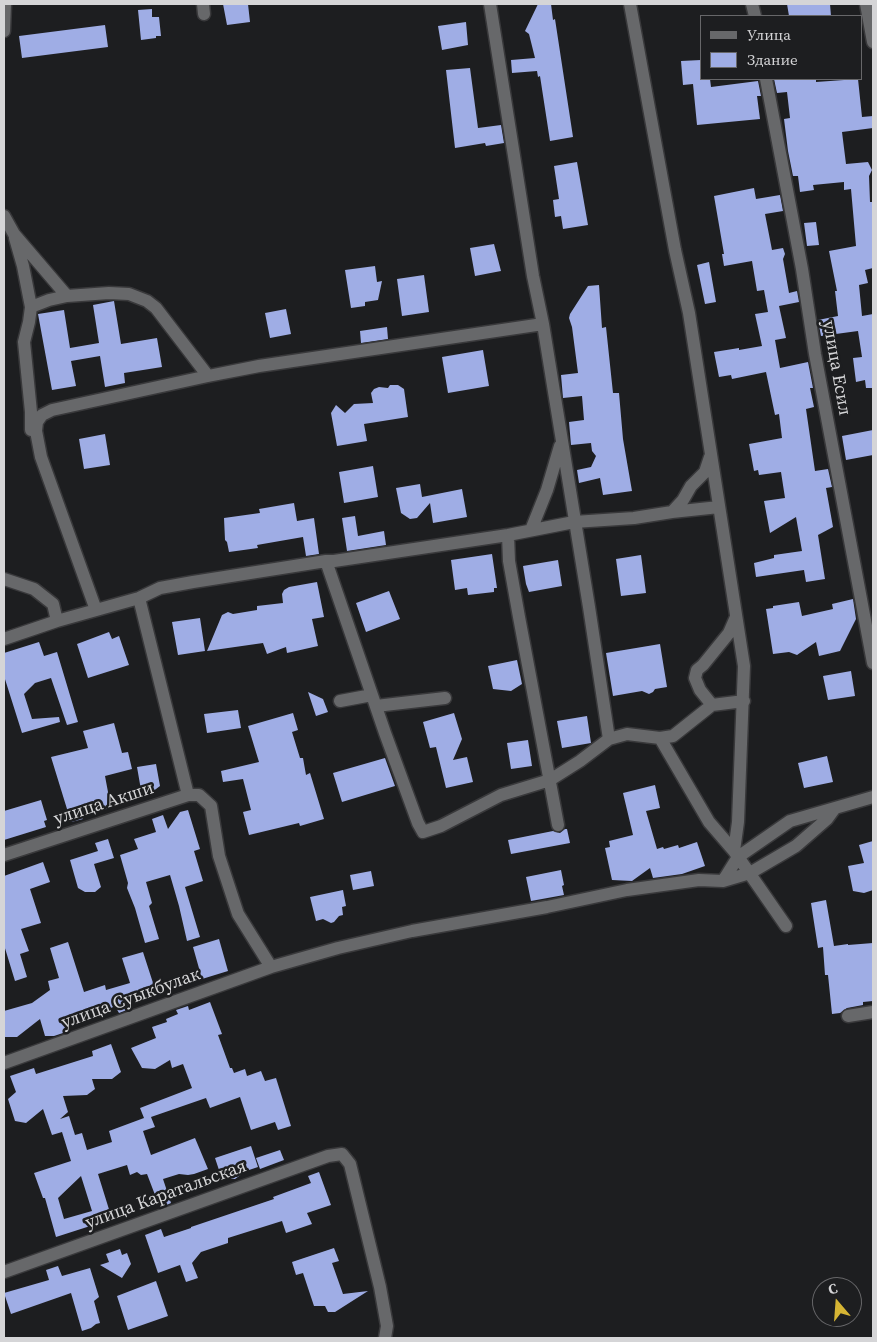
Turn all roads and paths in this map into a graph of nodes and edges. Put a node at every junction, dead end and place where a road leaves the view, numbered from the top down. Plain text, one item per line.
1 (4, 4) edge
2 (490, 4) edge
3 (630, 4) edge
4 (866, 4) edge
5 (4, 30) edge
6 (873, 42) edge
7 (766, 80) edge
8 (4, 216) edge
9 (14, 234) junction
10 (67, 296) junction
11 (31, 307) junction
12 (543, 324) junction
13 (208, 376) junction
14 (52, 410) junction
15 (31, 412) junction
16 (37, 440) junction
17 (562, 441) junction
18 (711, 455) junction
19 (719, 507) junction
20 (672, 512) junction
21 (574, 522) junction
22 (531, 530) junction
23 (508, 535) junction
24 (326, 560) junction
25 (4, 579) edge
26 (139, 598) junction
27 (96, 610) junction
28 (736, 618) junction
29 (57, 621) junction
30 (4, 639) edge
31 (873, 663) edge
32 (445, 698) dead end
33 (340, 700) dead end
34 (374, 701) junction
35 (744, 701) junction
36 (712, 705) junction
37 (660, 738) junction
38 (609, 739) junction
39 (550, 780) junction
40 (188, 795) junction
41 (873, 797) edge
42 (835, 808) junction
43 (558, 825) dead end
44 (736, 854) junction
45 (4, 855) edge
46 (750, 873) junction
47 (723, 881) junction
48 (786, 926) dead end
49 (271, 966) junction
50 (873, 1012) edge
51 (848, 1016) dead end
52 (4, 1063) edge
53 (4, 1272) edge
54 (386, 1332) edge

1 - 5 street
2 - 12 street
3 - 18 street
4 - 6 street
7 - 31 street, улица Есил
8 - 9 street
9 - 10 street
9 - 11 street
10 - 11 street
10 - 13 street
11 - 15 street
12 - 13 street
12 - 17 street
13 - 14 street
14 - 15 street
14 - 16 street
15 - 16 street
16 - 27 street
17 - 21 street
17 - 22 street
18 - 19 street
18 - 20 street
19 - 20 street
19 - 28 street
20 - 21 street
21 - 22 street
21 - 38 street
22 - 23 street
23 - 24 street
23 - 39 street
24 - 26 street
24 - 34 street
25 - 29 street
26 - 27 street
26 - 40 street
27 - 29 street
28 - 35 street
28 - 36 street
29 - 30 street
32 - 34 street
33 - 34 street
34 - 39 street
35 - 36 street
35 - 44 street
36 - 37 street
37 - 38 street
37 - 44 street
38 - 39 street
39 - 43 street
40 - 45 street, улица Акши
40 - 49 street
41 - 42 street
42 - 44 street
42 - 46 street, улица Суыкбулак
44 - 46 street
44 - 47 street
46 - 47 street, улица Суыкбулак
46 - 48 street
47 - 49 street, улица Суыкбулак
49 - 52 street, улица Суыкбулак
50 - 51 street
53 - 54 street, улица Каратальская

